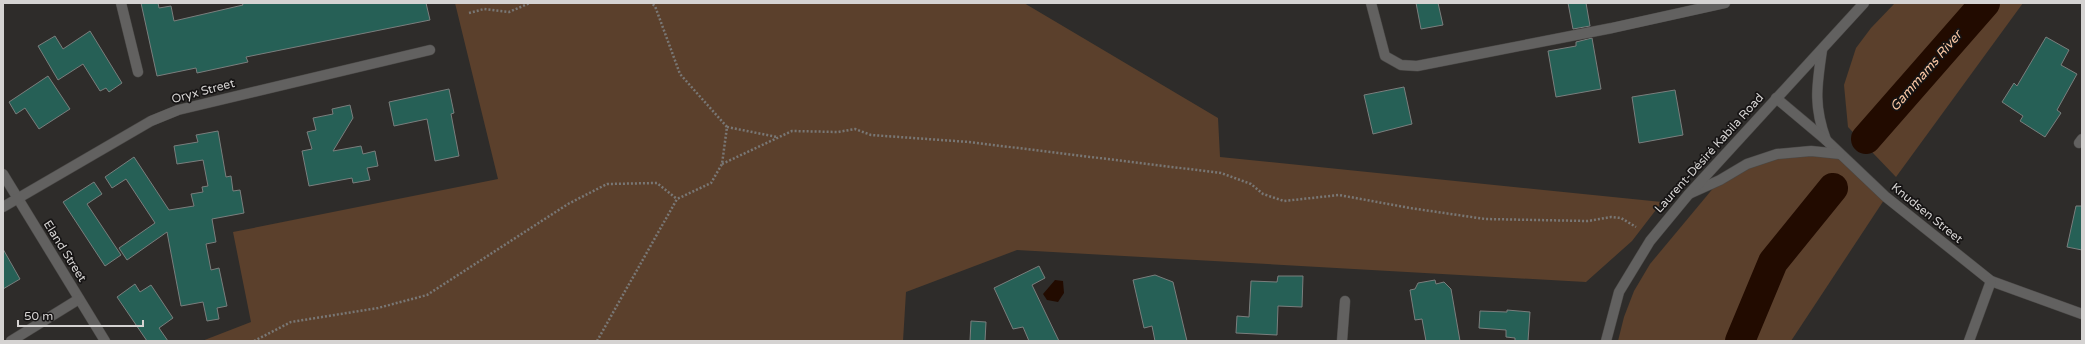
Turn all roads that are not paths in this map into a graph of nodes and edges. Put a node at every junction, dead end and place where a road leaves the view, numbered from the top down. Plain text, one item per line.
1 (121, 3) edge
2 (1371, 3) edge
3 (1725, 3) edge
4 (1864, 3) edge
5 (430, 50) dead end
6 (1822, 50) junction
7 (138, 72) dead end
8 (1776, 98) junction
9 (1826, 140) junction
10 (1840, 154) junction
11 (3, 174) edge
12 (1688, 195) junction
13 (17, 198) junction
14 (3, 207) edge
15 (1991, 281) junction
16 (79, 299) junction
17 (1345, 301) dead end
18 (2082, 314) edge
19 (11, 341) edge
20 (105, 341) edge
21 (1342, 341) edge
22 (1606, 341) edge
23 (1969, 341) edge

1 - 7 street
2 - 3 street
4 - 6 street, Laurent-Désiré Kabila Road
5 - 13 street, Oryx Street
6 - 8 street, Laurent-Désiré Kabila Road
6 - 9 street
8 - 9 street, Knudsen Street
8 - 12 street, Laurent-Désiré Kabila Road
9 - 10 street, Knudsen Street
10 - 12 street
10 - 15 street, Knudsen Street
11 - 13 street, Eland Street
12 - 22 street, Laurent-Désiré Kabila Road
13 - 14 street, Oryx Street
13 - 16 street, Eland Street
15 - 18 street, Knudsen Street
15 - 23 street
16 - 19 street
16 - 20 street, Eland Street
17 - 21 street

